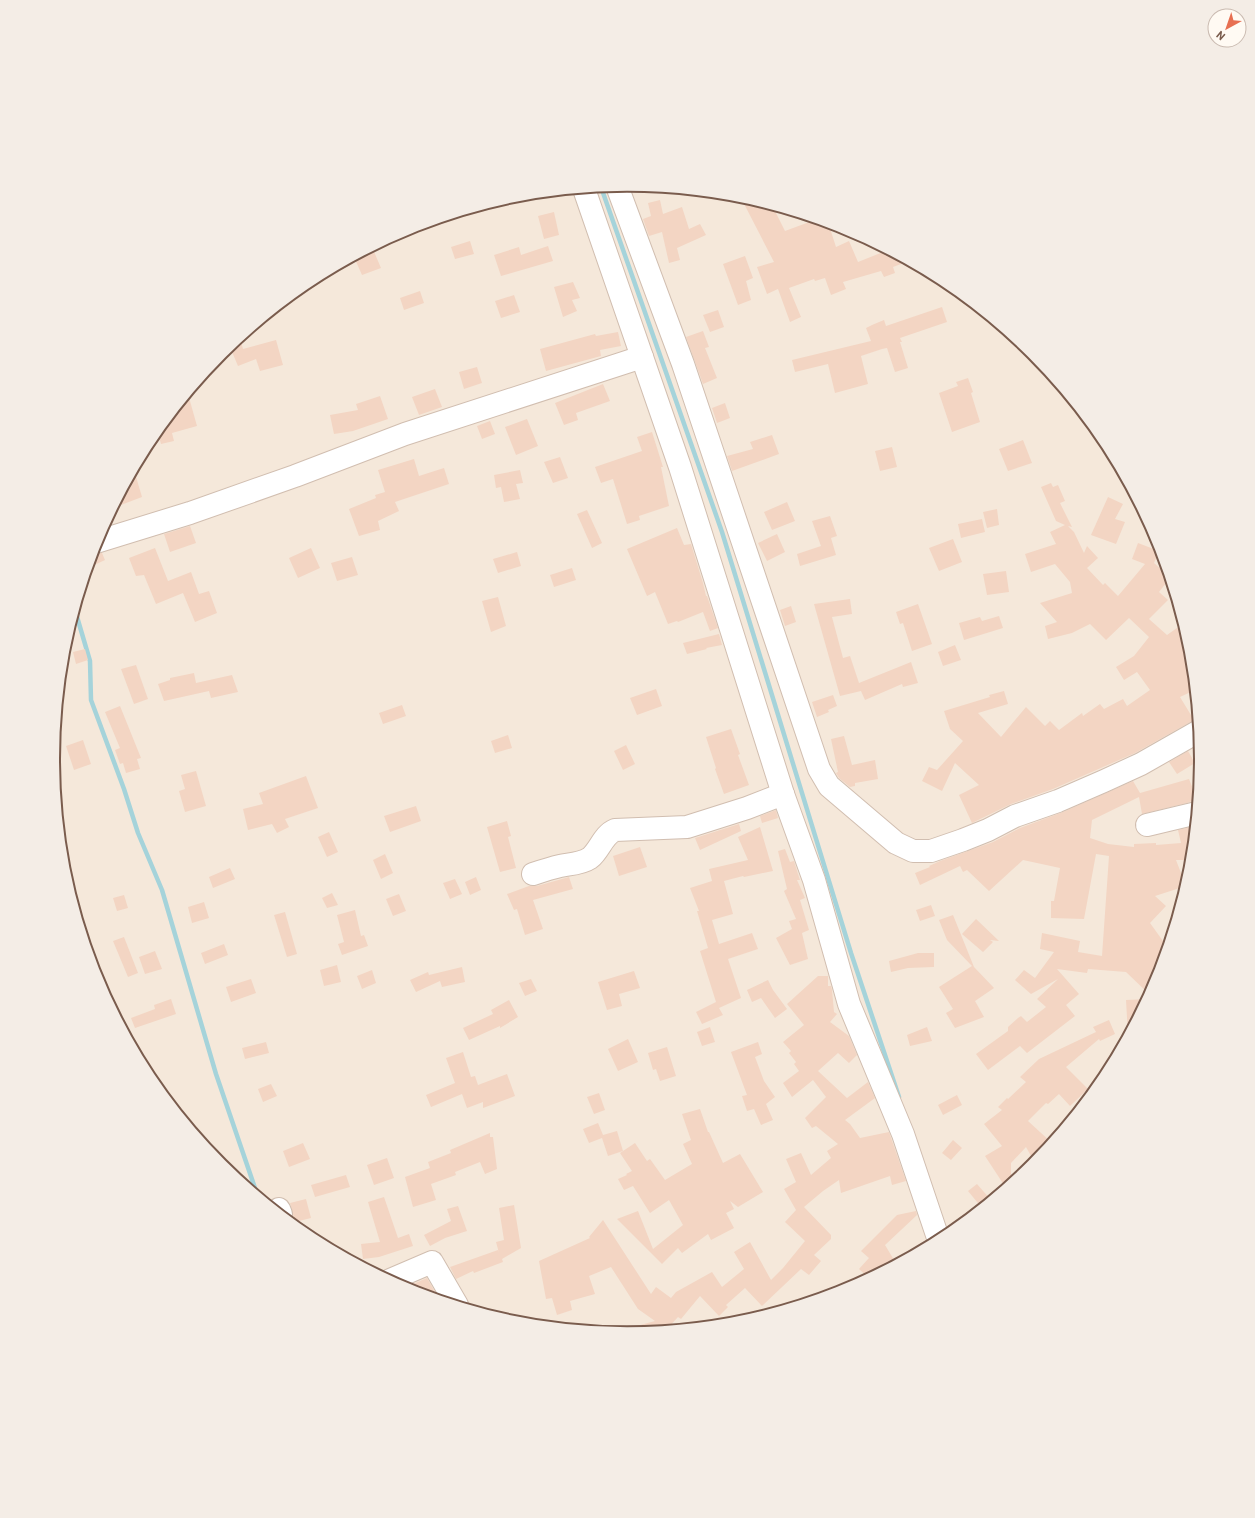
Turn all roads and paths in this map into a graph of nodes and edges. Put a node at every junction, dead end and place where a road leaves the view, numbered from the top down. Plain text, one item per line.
1 (619, 192) edge
2 (586, 193) edge
3 (642, 357) junction
4 (104, 539) edge
5 (1194, 734) edge
6 (783, 794) junction
7 (1192, 814) edge
8 (1147, 825) dead end
9 (533, 874) dead end
10 (937, 1235) edge
11 (397, 1277) edge
12 (453, 1299) edge

1 - 5 street
2 - 3 street
3 - 4 street
3 - 6 street
6 - 9 street
6 - 10 street
7 - 8 street
11 - 12 street

